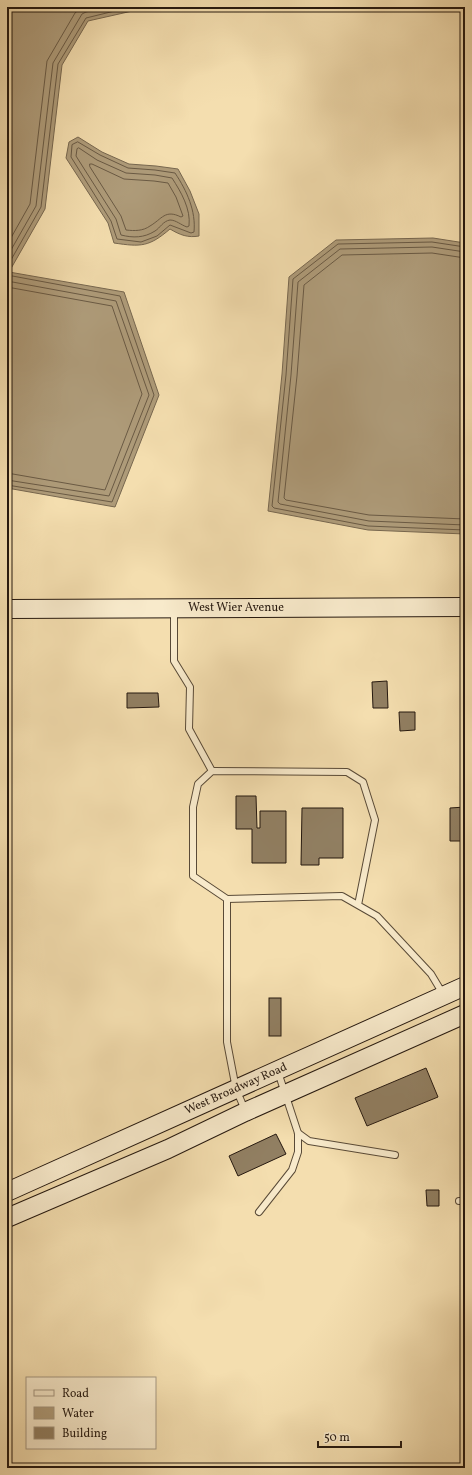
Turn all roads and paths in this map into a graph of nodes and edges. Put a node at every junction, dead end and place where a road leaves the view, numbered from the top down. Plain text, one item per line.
1 (465, 607) edge
2 (174, 608) junction
3 (7, 609) edge
4 (212, 771) junction
5 (227, 899) junction
6 (358, 905) junction
7 (465, 986) edge
8 (443, 995) junction
9 (465, 1014) edge
10 (278, 1070) junction
11 (236, 1089) junction
12 (286, 1094) junction
13 (245, 1112) junction
14 (298, 1133) junction
15 (396, 1155) dead end
16 (7, 1192) edge
17 (259, 1212) dead end
18 (7, 1218) edge

1 - 2 main road, West Wier Avenue
2 - 3 main road, West Wier Avenue
2 - 4 lane
4 - 5 lane
4 - 6 lane
5 - 6 lane
5 - 11 lane
6 - 8 lane
7 - 8 main road, West Broadway Road
8 - 10 main road, West Broadway Road
9 - 12 main road, West Broadway Road
10 - 11 main road, West Broadway Road
10 - 12 lane
11 - 13 lane
11 - 16 main road, West Broadway Road
12 - 13 main road, West Broadway Road
12 - 14 lane
13 - 18 main road, West Broadway Road
14 - 15 lane
14 - 17 lane

